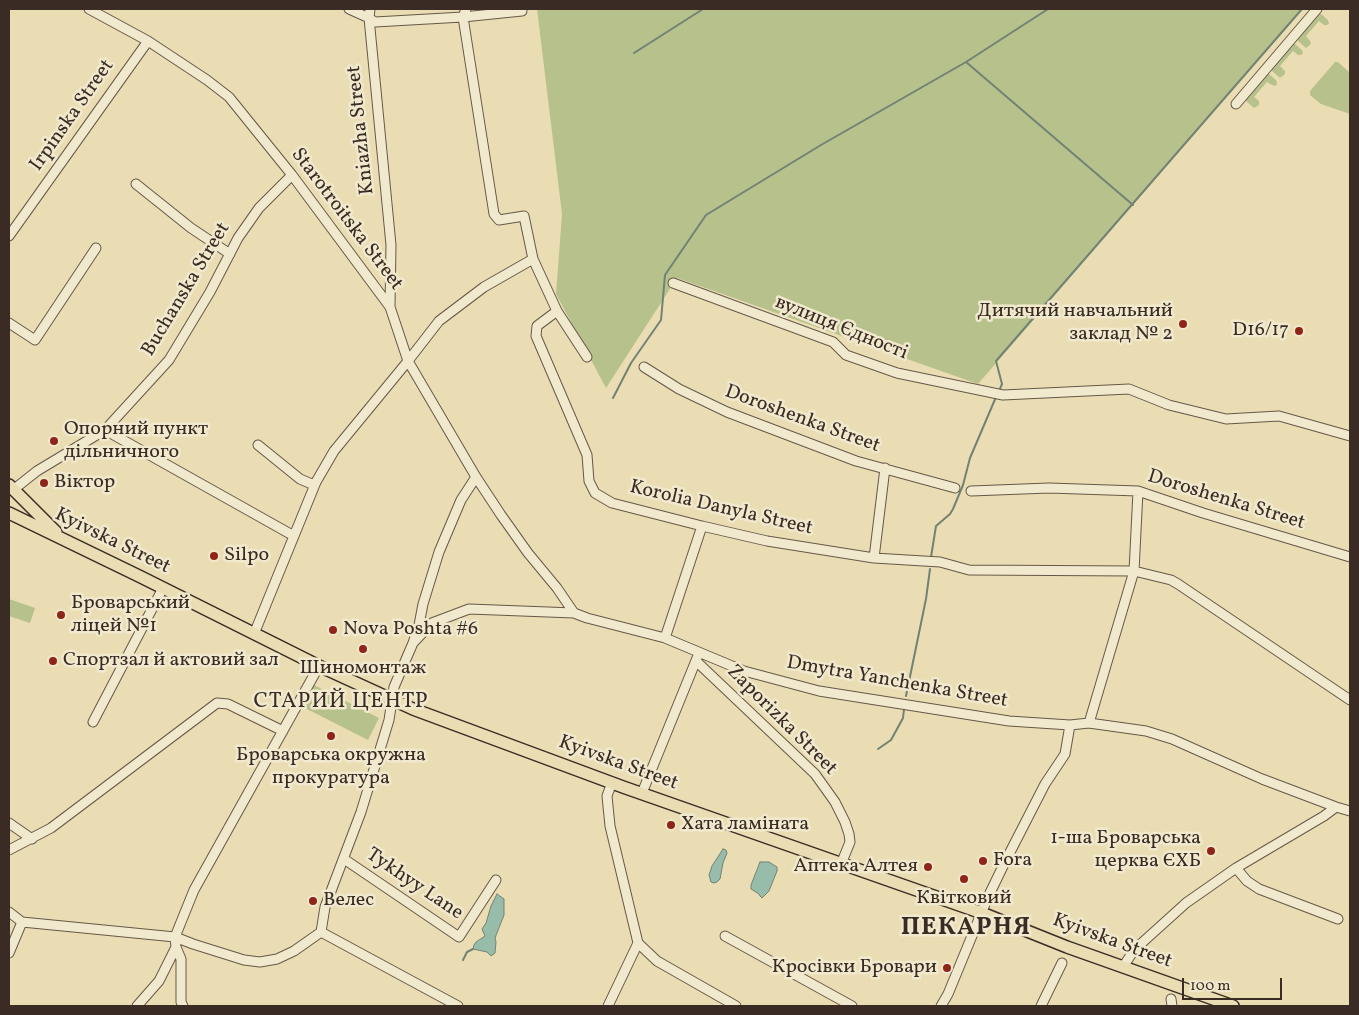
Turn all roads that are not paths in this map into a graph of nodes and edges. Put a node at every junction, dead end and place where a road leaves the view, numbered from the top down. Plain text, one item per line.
1 (88, 9) edge
2 (350, 9) edge
3 (1317, 9) edge
4 (522, 11) dead end
5 (369, 13) edge
6 (465, 13) edge
7 (148, 40) junction
8 (1236, 104) dead end
9 (292, 175) junction
10 (136, 184) dead end
11 (9, 236) edge
12 (96, 248) dead end
13 (230, 254) junction
14 (533, 259) junction
15 (673, 282) dead end
16 (390, 307) junction
17 (558, 311) junction
18 (9, 323) edge
19 (586, 357) dead end
20 (408, 362) junction
21 (644, 367) dead end
22 (105, 430) junction
23 (1350, 436) edge
24 (258, 445) dead end
25 (885, 468) junction
26 (476, 477) junction
27 (314, 485) junction
28 (11, 487) edge
29 (955, 488) dead end
30 (971, 491) dead end
31 (1138, 491) junction
32 (9, 513) edge
33 (702, 526) junction
34 (294, 536) junction
35 (62, 538) junction
36 (1350, 557) edge
37 (874, 558) junction
38 (1134, 571) junction
39 (163, 588) junction
40 (423, 604) junction
41 (574, 613) junction
42 (445, 617) junction
43 (254, 634) junction
44 (665, 638) junction
45 (413, 643) junction
46 (697, 657) junction
47 (319, 666) junction
48 (392, 700) junction
49 (1350, 700) edge
50 (93, 722) dead end
51 (1089, 723) junction
52 (1070, 725) junction
53 (283, 731) junction
54 (612, 782) junction
55 (642, 793) junction
56 (1336, 807) junction
57 (1350, 811) edge
58 (9, 823) edge
59 (32, 839) junction
60 (9, 850) edge
61 (344, 859) junction
62 (841, 864) junction
63 (1236, 868) junction
64 (496, 880) dead end
65 (9, 912) edge
66 (982, 914) junction
67 (1338, 920) dead end
68 (22, 922) junction
69 (321, 932) junction
70 (724, 936) dead end
71 (176, 937) junction
72 (638, 943) junction
73 (176, 947) junction
74 (9, 953) edge
75 (1062, 963) dead end
76 (1123, 967) junction
77 (137, 1006) edge
78 (183, 1006) edge
79 (458, 1006) edge
80 (608, 1006) edge
81 (736, 1006) edge
82 (852, 1006) edge
83 (941, 1006) edge
84 (1041, 1006) edge
85 (1233, 1006) edge

1 - 7 street, Starotroitska Street
2 - 5 street
3 - 8 street
4 - 6 street
5 - 6 street
5 - 16 street, Kniazha Street
6 - 14 street
7 - 9 street, Starotroitska Street
7 - 11 street, Irpinska Street
9 - 13 street, Buchanska Street
9 - 16 street, Starotroitska Street
10 - 13 street
12 - 18 street
13 - 22 street, Buchanska Street
14 - 17 street
14 - 20 street
15 - 23 street, вулиця Єдності
16 - 20 street, Starotroitska Street
17 - 19 street
17 - 33 street, Korolia Danyla Street
20 - 26 street, Starotroitska Street
20 - 27 street
21 - 25 street, Doroshenka Street
22 - 28 street, Buchanska Street
22 - 34 street
24 - 27 street
25 - 29 street, Doroshenka Street
25 - 37 street
26 - 40 street
26 - 41 street, Starotroitska Street
27 - 34 street
28 - 35 main road
30 - 31 street, Doroshenka Street
31 - 36 street, Doroshenka Street
31 - 38 street
32 - 35 main road, Kyivska Street
33 - 37 street, Korolia Danyla Street
33 - 44 street
34 - 43 street
35 - 39 main road, Kyivska Street
37 - 38 street, Korolia Danyla Street
38 - 49 street, Korolia Danyla Street
38 - 51 street
39 - 43 main road, Kyivska Street
39 - 50 street
40 - 42 street
40 - 45 street
41 - 42 street, Dmytra Yanchenka Street
41 - 44 street, Dmytra Yanchenka Street
42 - 45 street, Dmytra Yanchenka Street
43 - 47 main road, Kyivska Street
44 - 46 street, Dmytra Yanchenka Street
45 - 48 street
46 - 52 street, Dmytra Yanchenka Street
46 - 55 street
46 - 62 street, Zaporizka Street
47 - 48 main road, Kyivska Street
47 - 53 street
48 - 54 main road, Kyivska Street
48 - 61 street
51 - 52 street, Dmytra Yanchenka Street
51 - 56 street, Dmytra Yanchenka Street
52 - 66 street
53 - 59 street
53 - 71 street
54 - 55 main road, Kyivska Street
54 - 72 street
55 - 62 main road, Kyivska Street
56 - 57 street, Dmytra Yanchenka Street
56 - 63 street
58 - 59 street
59 - 60 street
61 - 64 street, Tykhyy Lane
61 - 69 street
62 - 66 main road, Kyivska Street
63 - 67 street
63 - 76 street
65 - 68 street
66 - 76 main road, Kyivska Street
66 - 83 street
68 - 71 street
68 - 74 street
69 - 71 street
69 - 79 street
70 - 82 street
71 - 73 street
72 - 80 street
72 - 81 street
73 - 77 street
73 - 78 street
75 - 84 street
76 - 85 main road, Kyivska Street

